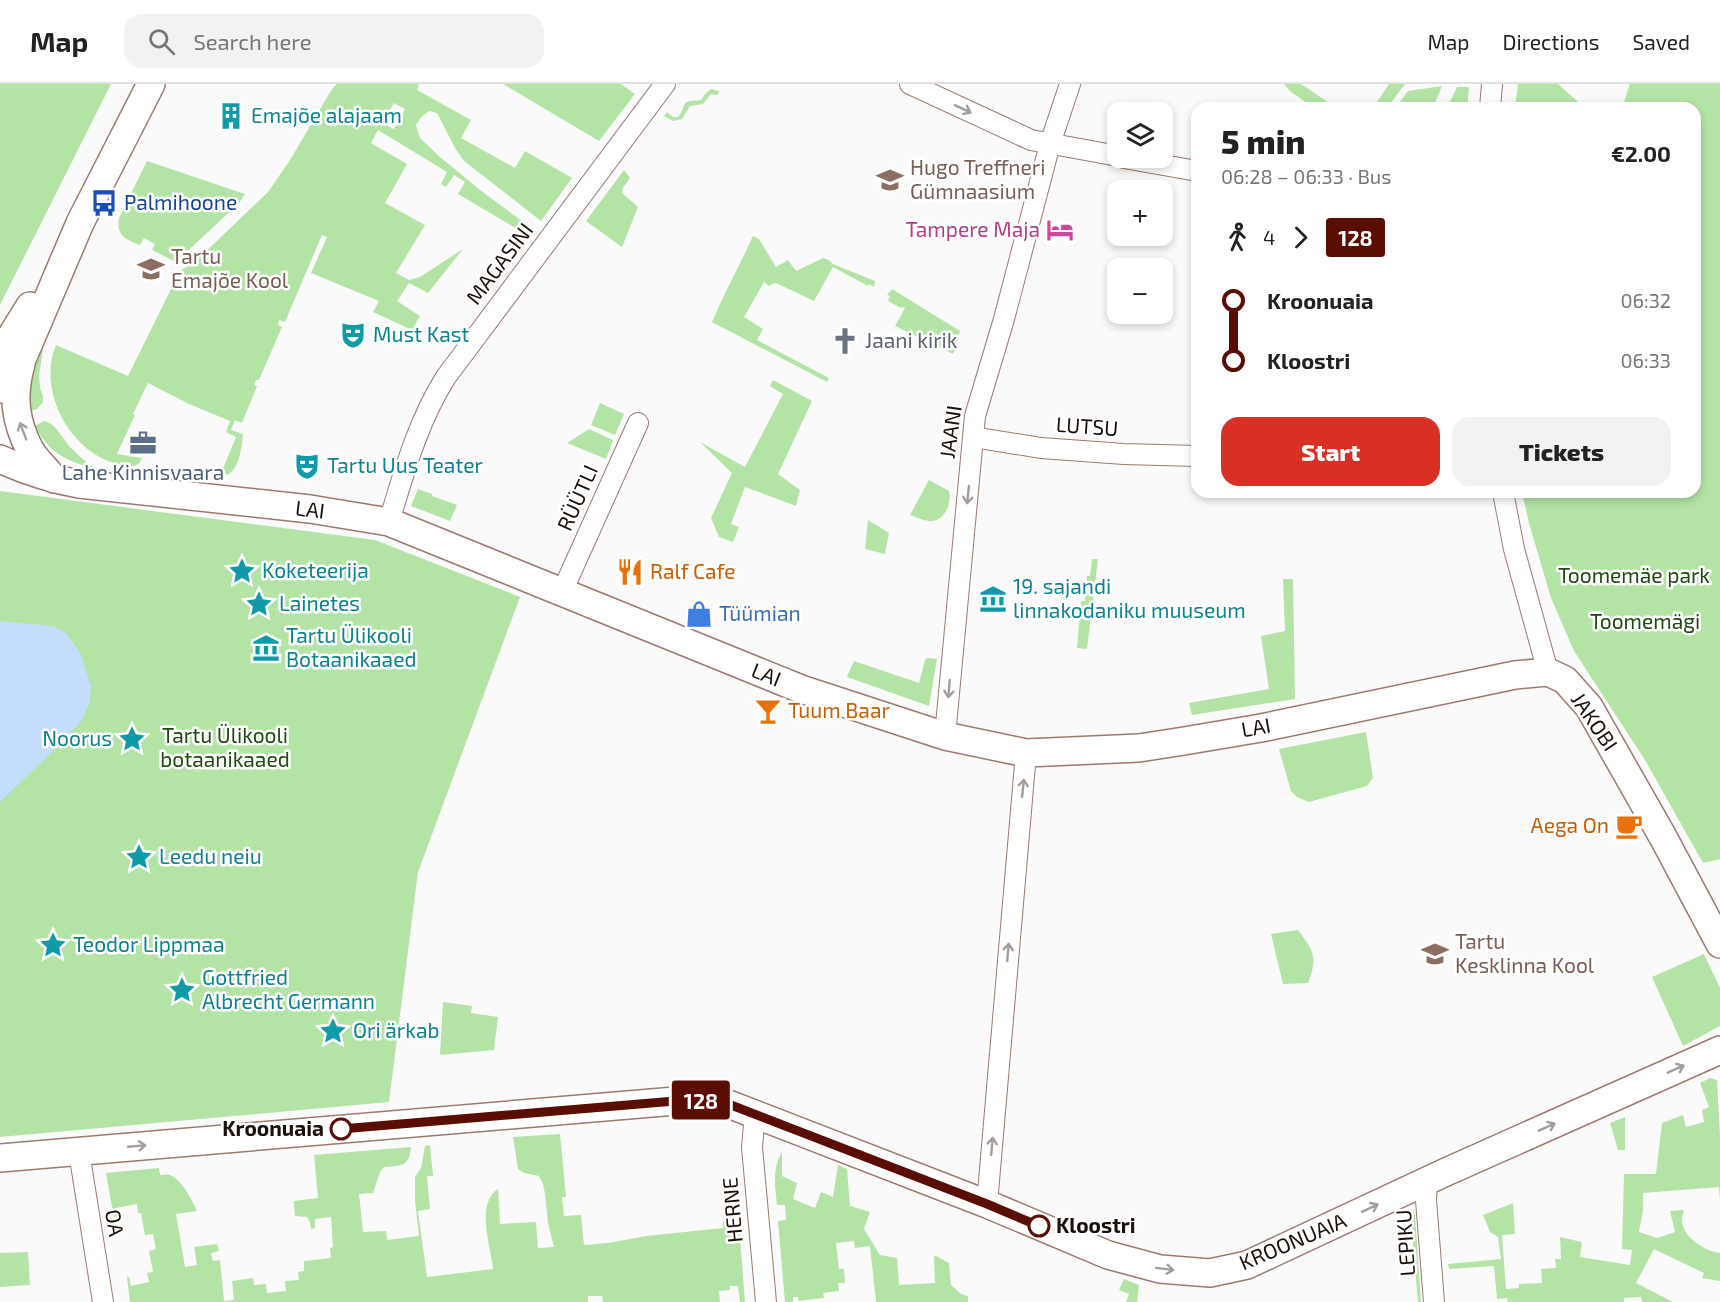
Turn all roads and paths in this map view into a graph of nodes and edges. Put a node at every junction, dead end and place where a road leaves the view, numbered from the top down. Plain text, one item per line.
1 (151, 84) edge
2 (664, 84) edge
3 (910, 84) edge
4 (1070, 84) edge
5 (1492, 84) edge
6 (1490, 102) edge
7 (1050, 144) junction
8 (1107, 154) edge
9 (1173, 167) edge
10 (1191, 170) edge
11 (11, 355) edge
12 (0, 389) edge
13 (638, 423) dead end
14 (973, 437) junction
15 (1191, 456) edge
16 (0, 459) edge
17 (0, 476) edge
18 (55, 479) junction
19 (1504, 498) edge
20 (389, 522) junction
21 (562, 591) junction
22 (1548, 672) junction
23 (945, 736) junction
24 (1026, 753) junction
25 (1720, 944) edge
26 (1720, 1050) edge
27 (755, 1114) junction
28 (79, 1152) junction
29 (0, 1158) edge
30 (1427, 1181) junction
31 (987, 1204) junction
32 (102, 1302) edge
33 (766, 1302) edge
34 (1434, 1302) edge

1 - 11 main road
2 - 20 street, MAGASINI
3 -> 7 street
4 - 7 street, JAANI
5 - 6 street
7 - 8 street
7 - 14 street, JAANI
9 - 10 street
11 - 12 main road
18 -> 11 main road
13 - 21 street, RÜÜTLI
14 - 15 street, LUTSU
14 -> 23 street, JAANI
16 - 18 main road, LAI
17 - 18 main road
18 - 20 main road, LAI
19 - 22 street
20 - 21 main road, LAI
21 - 23 main road, LAI
22 - 24 main road, LAI
22 - 25 main road, JAKOBI
23 - 24 main road, LAI
31 -> 24 street
30 -> 26 main road, KROONUAIA
28 -> 27 main road, KROONUAIA
27 - 31 main road, KROONUAIA
27 - 33 street, HERNE
28 - 29 main road, KROONUAIA
28 - 32 street, OA
31 -> 30 main road, KROONUAIA
30 - 34 street, LEPIKU

